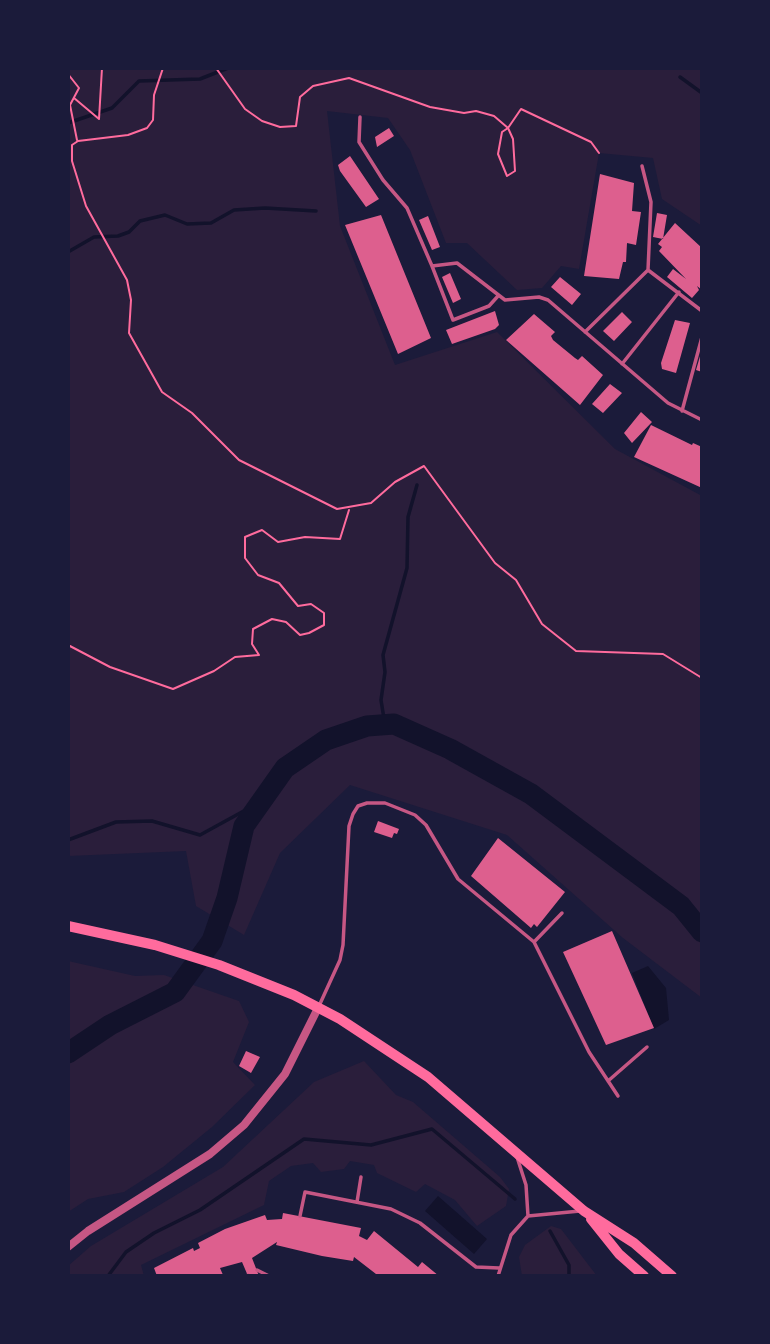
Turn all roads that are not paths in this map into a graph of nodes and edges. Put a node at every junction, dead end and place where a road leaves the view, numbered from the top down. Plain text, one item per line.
1 (360, 117) dead end
2 (642, 166) dead end
3 (432, 266) junction
4 (648, 270) junction
5 (679, 292) junction
6 (498, 295) junction
7 (702, 311) edge
8 (585, 332) junction
9 (702, 337) edge
10 (622, 364) junction
11 (682, 411) junction
12 (702, 420) edge
13 (562, 913) dead end
14 (68, 926) edge
15 (534, 942) junction
16 (318, 1008) junction
17 (647, 1047) dead end
18 (608, 1081) junction
19 (618, 1096) dead end
20 (511, 1147) junction
21 (361, 1177) dead end
22 (357, 1202) junction
23 (584, 1211) junction
24 (300, 1216) dead end
25 (528, 1216) junction
26 (68, 1247) edge
27 (499, 1268) junction
28 (257, 1270) dead end
29 (269, 1276) edge
30 (498, 1276) edge
31 (644, 1276) edge
32 (672, 1276) edge

1 - 3 lane
2 - 4 lane
3 - 6 lane
3 - 6 lane
4 - 5 lane
4 - 8 lane
5 - 7 lane
5 - 10 lane
6 - 8 lane
8 - 10 lane
9 - 11 lane
10 - 11 lane
11 - 12 lane
13 - 15 lane
14 - 16 main road
15 - 16 lane
15 - 18 lane
16 - 20 main road
16 - 26 street
17 - 18 lane
18 - 19 lane
20 - 23 main road
20 - 25 lane
21 - 22 lane
22 - 24 lane
22 - 27 lane
23 - 25 lane
23 - 31 main road
23 - 32 main road
25 - 27 lane
27 - 30 lane
28 - 29 lane

